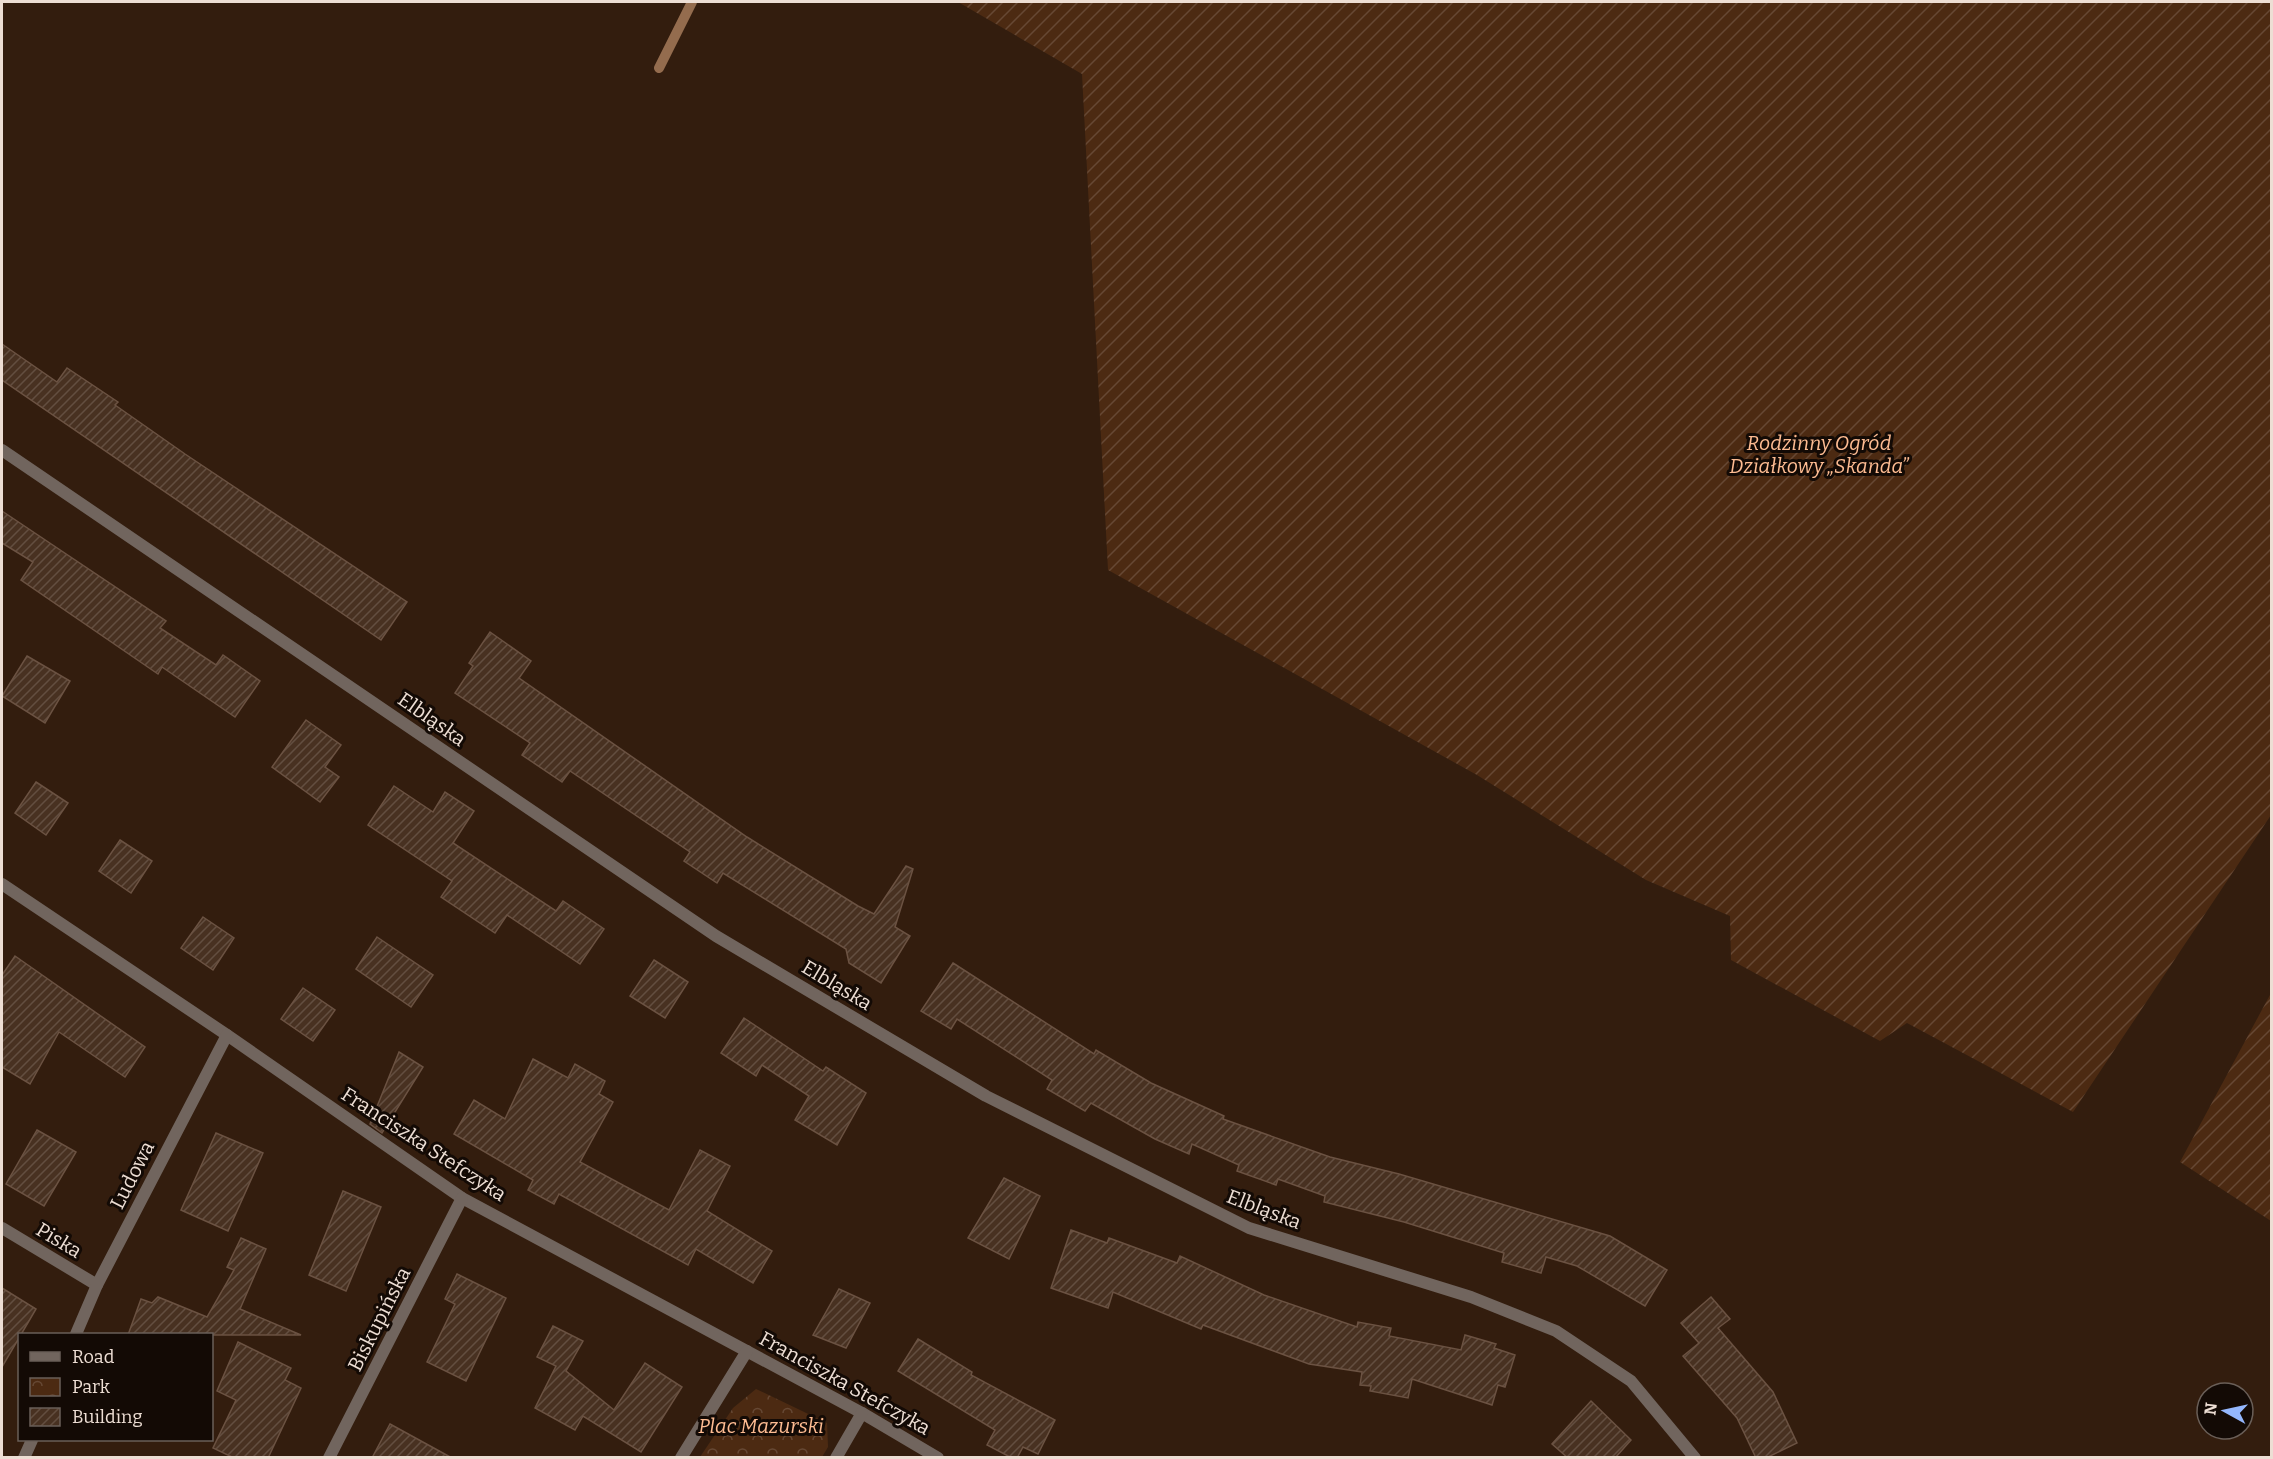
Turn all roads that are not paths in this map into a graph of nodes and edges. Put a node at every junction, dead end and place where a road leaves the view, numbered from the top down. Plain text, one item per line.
1 (2, 450) edge
2 (2, 884) edge
3 (227, 1035) junction
4 (462, 1198) junction
5 (2, 1228) edge
6 (97, 1285) junction
7 (77, 1333) edge
8 (747, 1351) junction
9 (862, 1413) junction
10 (32, 1441) edge
11 (24, 1458) edge
12 (330, 1458) edge
13 (681, 1458) edge
14 (836, 1458) edge
15 (938, 1458) edge
16 (1695, 1458) edge

1 - 16 street, Elbląska
2 - 3 street, Franciszka Stefczyka
3 - 4 street, Franciszka Stefczyka
3 - 6 street, Ludowa
4 - 8 street, Franciszka Stefczyka
4 - 12 street, Biskupińska
5 - 6 street, Piska
6 - 7 street, Ludowa
8 - 9 street, Franciszka Stefczyka
8 - 13 street
9 - 14 street
9 - 15 street, Franciszka Stefczyka
10 - 11 street

